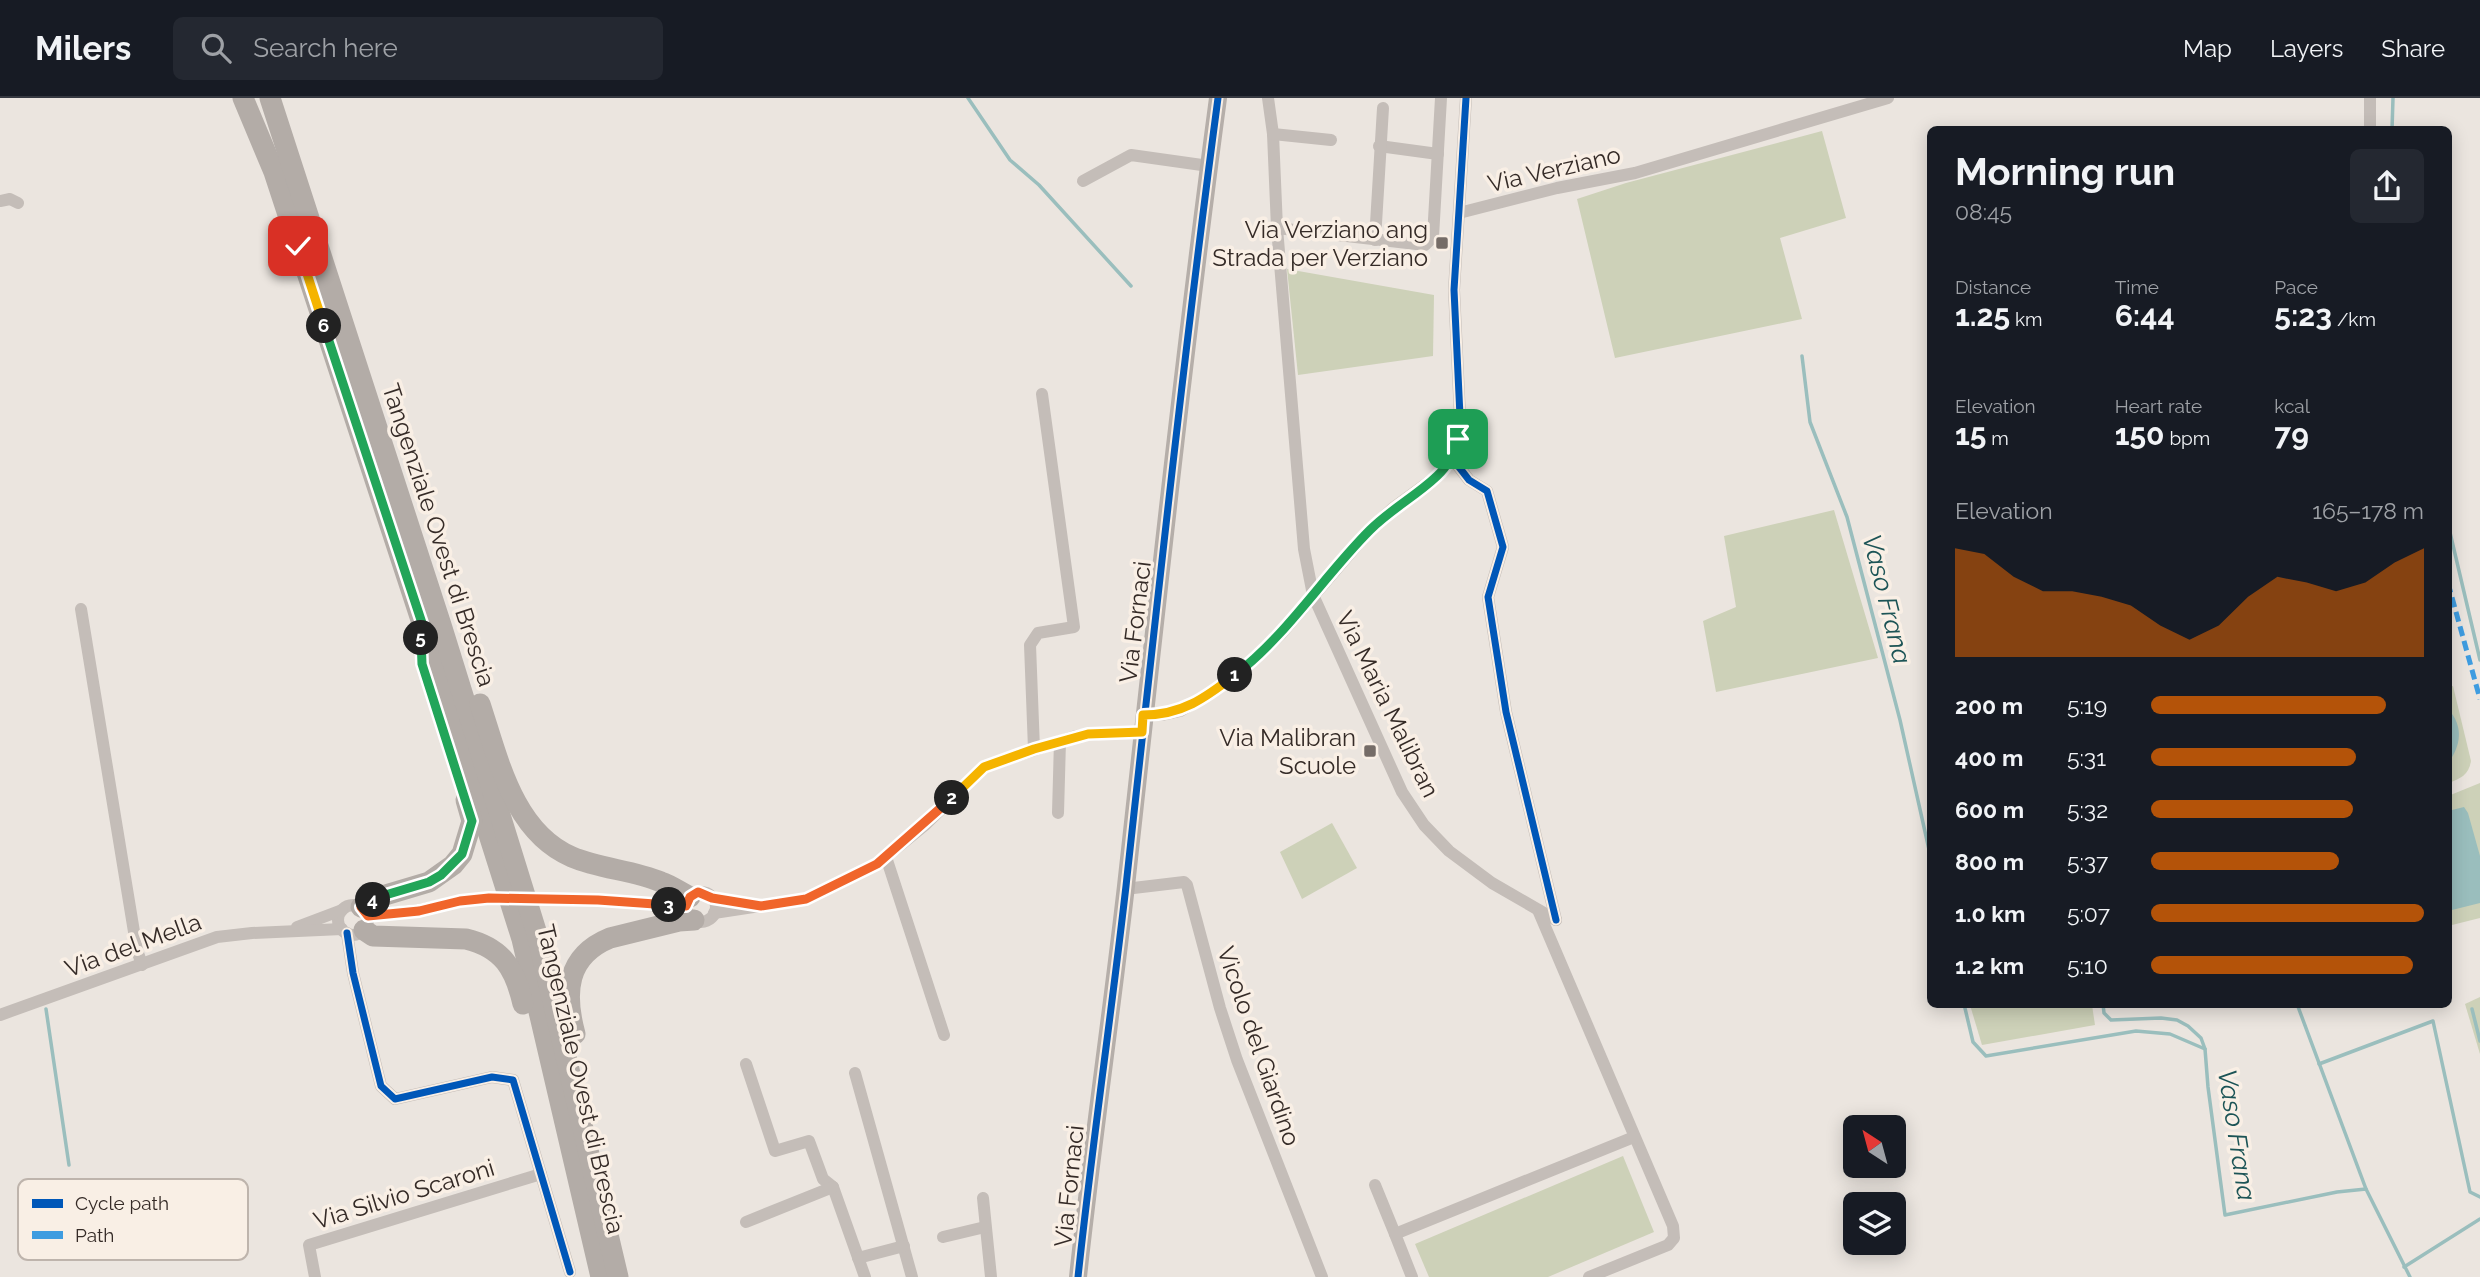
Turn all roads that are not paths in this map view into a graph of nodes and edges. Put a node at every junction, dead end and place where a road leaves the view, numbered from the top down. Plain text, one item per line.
1 (243, 98) edge
2 (270, 98) edge
3 (1218, 98) edge
4 (1268, 98) edge
5 (1441, 98) edge
6 (1466, 98) edge
7 (1888, 98) edge
8 (2370, 98) edge
9 (1383, 107) dead end
10 (2370, 126) edge
11 (1273, 134) junction
12 (1331, 140) dead end
13 (1380, 146) junction
14 (1438, 154) junction
15 (1209, 166) junction
16 (1083, 181) dead end
17 (0, 201) edge
18 (18, 203) dead end
19 (1459, 213) junction
20 (1277, 228) junction
21 (1375, 240) junction
22 (1042, 394) dead end
23 (1452, 458) junction
24 (1313, 595) junction
25 (80, 609) dead end
26 (432, 625) junction
27 (1142, 724) junction
28 (1060, 741) junction
29 (1034, 749) junction
30 (1058, 813) dead end
31 (886, 857) junction
32 (1125, 889) junction
33 (712, 898) junction
34 (761, 906) junction
35 (520, 908) junction
36 (696, 909) junction
37 (1538, 910) junction
38 (354, 923) junction
39 (284, 932) junction
40 (142, 965) junction
41 (0, 1015) edge
42 (944, 1034) dead end
43 (746, 1064) dead end
44 (855, 1073) dead end
45 (557, 1086) junction
46 (1634, 1137) junction
47 (589, 1152) junction
48 (541, 1174) junction
49 (1375, 1185) dead end
50 (833, 1187) junction
51 (983, 1198) dead end
52 (746, 1222) dead end
53 (985, 1227) junction
54 (1395, 1234) junction
55 (943, 1237) dead end
56 (904, 1246) junction
57 (858, 1258) junction
58 (570, 1272) dead end
59 (315, 1277) edge
60 (601, 1277) edge
61 (618, 1277) edge
62 (865, 1277) edge
63 (912, 1277) edge
64 (991, 1277) edge
65 (1078, 1277) edge
66 (1322, 1277) edge
67 (1412, 1277) edge
68 (1589, 1277) edge

1 - 26 main road, Tangenziale Ovest di Brescia
2 - 26 main road, Tangenziale Ovest di Brescia
3 - 15 street, Via Fornaci
4 - 11 street, Via Maria Malibran
5 - 14 street
6 - 19 street
7 - 19 street, Via Verziano
8 - 10 street
9 - 13 street
11 - 12 street
11 - 20 street, Via Maria Malibran
13 - 14 street
13 - 21 street
14 - 21 street
15 - 16 street
15 - 27 street, Via Fornaci
17 - 18 street
19 - 23 street, Via Verziano
20 - 21 street
20 - 24 street, Via Maria Malibran
22 - 29 street
23 - 24 street
23 - 37 street, Via Maria Malibran
24 - 27 street
24 - 37 street, Via Maria Malibran
25 - 40 street
26 - 35 main road, Tangenziale Ovest di Brescia
26 - 36 main road
26 - 38 main road
27 - 28 street, Via del Mella
27 - 32 street, Via Fornaci
28 - 29 street, Via del Mella
28 - 30 street
29 - 31 street, Via del Mella
31 - 34 street, Via del Mella
31 - 42 street
32 - 65 street, Via Fornaci
32 - 66 street, Vicolo del Giardino
33 - 34 street, Via del Mella
33 - 36 street
33 - 36 street, Via del Mella
34 - 36 street, Via del Mella
35 - 45 main road, Tangenziale Ovest di Brescia
35 - 47 main road, Tangenziale Ovest di Brescia
36 - 38 street, Via del Mella
36 - 47 main road
37 - 46 street
38 - 39 street, Via del Mella
38 - 39 street, Via del Mella
38 - 45 main road
38 - 48 street
39 - 40 street, Via del Mella
40 - 41 street, Via del Mella
43 - 50 street
44 - 56 street
45 - 60 main road, Tangenziale Ovest di Brescia
46 - 54 street
46 - 68 street
47 - 61 main road, Tangenziale Ovest di Brescia
48 - 58 street
48 - 59 street, Via Silvio Scaroni
49 - 54 street
50 - 52 street
50 - 57 street
51 - 53 street
53 - 55 street
53 - 64 street
54 - 67 street
56 - 57 street
56 - 63 street
57 - 62 street

